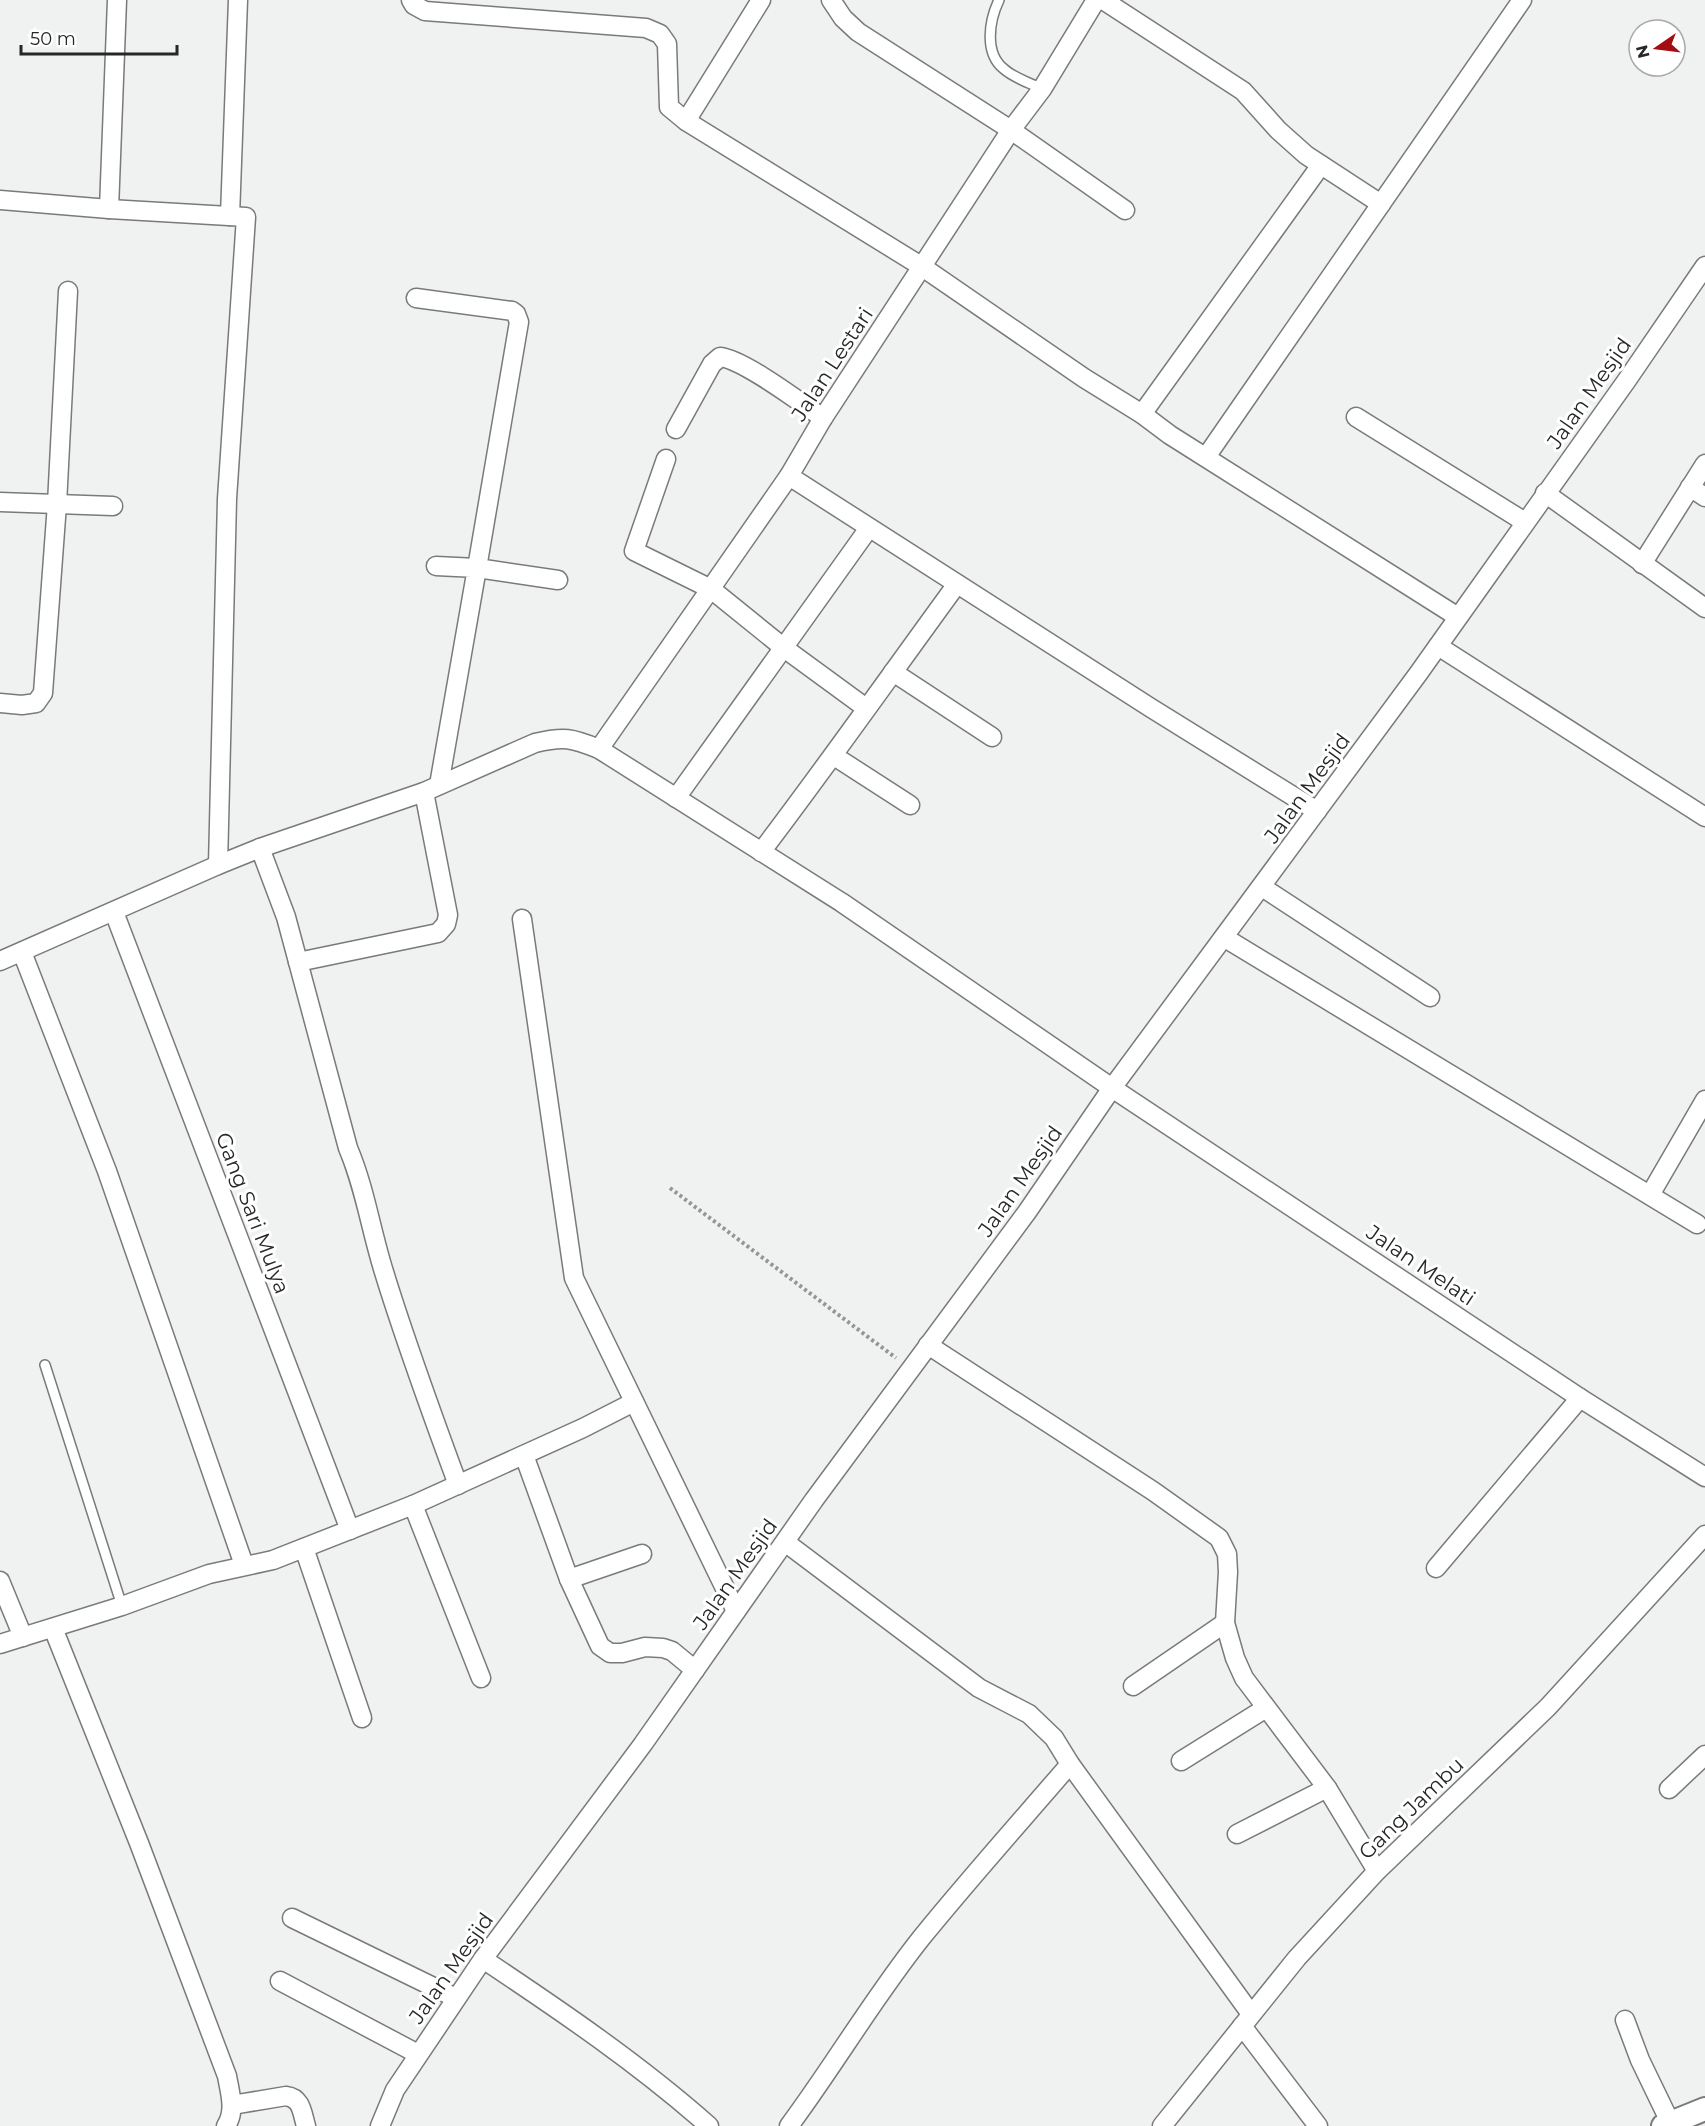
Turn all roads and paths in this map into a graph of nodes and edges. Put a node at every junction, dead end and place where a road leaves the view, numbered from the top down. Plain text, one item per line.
1 (117, 0) edge
2 (238, 0) edge
3 (411, 0) edge
4 (761, 0) edge
5 (831, 0) edge
6 (999, 0) edge
7 (1096, 0) edge
8 (1103, 0) edge
9 (1522, 0) edge
10 (1042, 89) junction
11 (686, 121) junction
12 (1011, 130) junction
13 (1321, 165) junction
14 (0, 200) edge
15 (1382, 204) junction
16 (109, 209) junction
17 (1125, 210) dead end
18 (230, 216) junction
19 (921, 266) junction
20 (1705, 266) edge
21 (68, 291) dead end
22 (416, 298) dead end
23 (1142, 414) junction
24 (1356, 417) dead end
25 (823, 418) junction
26 (676, 429) dead end
27 (1206, 458) junction
28 (666, 459) dead end
29 (1705, 464) edge
30 (789, 476) junction
31 (1697, 492) edge
32 (1545, 493) junction
33 (0, 502) edge
34 (57, 504) junction
35 (113, 506) dead end
36 (1525, 522) junction
37 (869, 528) junction
38 (1642, 564) junction
39 (436, 566) dead end
40 (477, 568) junction
41 (558, 580) dead end
42 (957, 584) junction
43 (711, 589) junction
44 (1705, 608) edge
45 (1458, 617) junction
46 (1438, 646) junction
47 (784, 648) junction
48 (892, 672) junction
49 (0, 703) edge
50 (866, 708) junction
51 (992, 737) dead end
52 (599, 749) junction
53 (834, 756) junction
54 (431, 788) junction
55 (676, 798) junction
56 (910, 805) dead end
57 (1317, 811) junction
58 (1705, 817) edge
59 (260, 848) junction
60 (761, 852) junction
61 (218, 865) junction
62 (1262, 887) junction
63 (114, 912) junction
64 (522, 919) dead end
65 (1225, 938) junction
66 (22, 952) junction
67 (0, 961) edge
68 (298, 963) junction
69 (1430, 997) dead end
70 (1112, 1089) junction
71 (1705, 1100) edge
72 (670, 1188) dead end
73 (1650, 1195) junction
74 (1697, 1224) dead end
75 (928, 1345) junction
76 (45, 1365) dead end
77 (911, 1369) junction
78 (1580, 1398) junction
79 (634, 1402) junction
80 (524, 1455) junction
81 (1705, 1477) edge
82 (458, 1485) junction
83 (413, 1505) junction
84 (350, 1530) junction
85 (1705, 1534) edge
86 (785, 1542) junction
87 (304, 1548) junction
88 (642, 1554) dead end
89 (244, 1565) junction
90 (1436, 1568) dead end
91 (569, 1579) junction
92 (0, 1581) edge
93 (122, 1606) junction
94 (736, 1611) junction
95 (1226, 1623) junction
96 (53, 1628) junction
97 (23, 1637) junction
98 (0, 1644) edge
99 (695, 1670) junction
100 (481, 1678) dead end
101 (1133, 1686) dead end
102 (1266, 1708) junction
103 (362, 1718) dead end
104 (1705, 1755) edge
105 (1181, 1761) dead end
106 (1070, 1764) junction
107 (1327, 1788) junction
108 (1669, 1789) dead end
109 (1237, 1834) dead end
110 (1377, 1871) junction
111 (291, 1918) dead end
112 (483, 1959) junction
113 (280, 1981) dead end
114 (456, 1998) junction
115 (1246, 2020) junction
116 (1625, 2020) dead end
117 (418, 2054) junction
118 (232, 2105) junction
119 (1705, 2109) edge
120 (1666, 2124) edge
121 (226, 2126) edge
122 (306, 2126) edge
123 (380, 2126) edge
124 (709, 2126) edge
125 (789, 2126) edge
126 (1162, 2126) edge
127 (1318, 2126) edge

1 - 16 street
2 - 18 street
3 - 11 street
4 - 11 street
5 - 12 street
6 - 10 lane
7 - 10 street, Jalan Lestari
8 - 13 street
9 - 15 street
10 - 12 street, Jalan Lestari
11 - 19 street
12 - 17 street
12 - 19 street, Jalan Lestari
13 - 15 street
13 - 23 street
14 - 16 street
15 - 27 street
16 - 18 street
18 - 61 street
19 - 23 street
19 - 25 street, Jalan Lestari
20 - 32 street, Jalan Mesjid
21 - 34 street
22 - 40 street
23 - 27 street
24 - 36 street
25 - 26 street
25 - 30 street, Jalan Lestari
27 - 45 street
28 - 43 street
29 - 31 street
30 - 37 street
30 - 43 street, Jalan Lestari
31 - 38 street
32 - 36 street, Jalan Mesjid
32 - 38 street
33 - 34 street
34 - 35 street
34 - 49 street
36 - 45 street, Jalan Mesjid
37 - 42 street
37 - 47 street
38 - 44 street
39 - 40 street
40 - 41 street
40 - 54 street
42 - 48 street
42 - 57 street
43 - 47 street
43 - 52 street, Jalan Lestari
45 - 46 street, Jalan Mesjid
46 - 57 street, Jalan Mesjid
46 - 58 street
47 - 50 street
47 - 55 street
48 - 50 street
48 - 51 street
50 - 53 street
52 - 54 street, Jalan Melati
52 - 55 street, Jalan Melati
53 - 56 street
53 - 60 street
54 - 59 street, Jalan Melati
54 - 68 street
55 - 60 street, Jalan Melati
57 - 62 street, Jalan Mesjid
59 - 61 street, Jalan Melati
59 - 68 street
60 - 70 street, Jalan Melati
61 - 63 street, Jalan Melati
62 - 65 street, Jalan Mesjid
62 - 69 street
63 - 66 street, Jalan Melati
63 - 84 street, Gang Sari Mulya
64 - 79 street
65 - 70 street, Jalan Mesjid
65 - 73 street
66 - 67 street, Jalan Melati
66 - 89 street
68 - 82 street
70 - 75 street, Jalan Mesjid
70 - 78 street, Jalan Melati
71 - 73 street
72 - 77 path
73 - 74 street
75 - 77 street, Jalan Mesjid
75 - 95 street
76 - 93 lane
77 - 86 street, Jalan Mesjid
78 - 81 street, Jalan Melati
78 - 90 street
79 - 80 street
79 - 94 street
80 - 82 street
80 - 91 street
82 - 83 street
83 - 84 street
83 - 100 street
84 - 87 street
85 - 110 street, Gang Jambu
86 - 94 street, Jalan Mesjid
86 - 106 street
87 - 89 street
87 - 103 street
88 - 91 street
89 - 93 street
91 - 99 street
92 - 97 street
93 - 96 street
94 - 99 street, Jalan Mesjid
95 - 101 street
95 - 102 street
96 - 97 street
96 - 118 street
97 - 98 street
99 - 112 street, Jalan Mesjid
102 - 105 street
102 - 107 street
104 - 108 street
106 - 115 street
106 - 125 street
107 - 109 street
107 - 110 street
110 - 115 street, Gang Jambu
111 - 114 street
112 - 114 street, Jalan Mesjid
112 - 124 street
113 - 117 street
114 - 117 street, Jalan Mesjid
115 - 126 street, Gang Jambu
115 - 127 street
116 - 120 street
117 - 123 street, Jalan Mesjid
118 - 121 street
118 - 122 street
119 - 120 street

